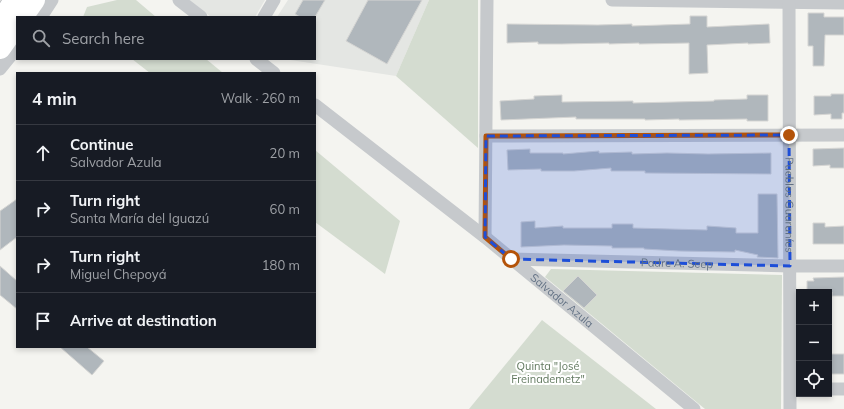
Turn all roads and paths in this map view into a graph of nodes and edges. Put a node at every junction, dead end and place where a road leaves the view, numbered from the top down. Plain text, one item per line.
1 (15, 0) edge
2 (34, 0) edge
3 (52, 0) edge
4 (179, 0) edge
5 (274, 0) edge
6 (487, 0) edge
7 (612, 0) edge
8 (789, 1) edge
9 (844, 3) edge
10 (23, 16) edge
11 (42, 16) edge
12 (200, 16) edge
13 (265, 16) edge
14 (0, 24) edge
15 (16, 25) edge
16 (0, 48) edge
17 (16, 49) edge
18 (257, 60) edge
19 (0, 69) edge
20 (273, 72) edge
21 (316, 106) edge
22 (789, 135) junction
23 (844, 135) edge
24 (486, 136) junction
25 (485, 237) junction
26 (511, 259) junction
27 (790, 266) junction
28 (844, 266) edge
29 (795, 389) edge
30 (832, 389) edge
31 (844, 389) edge
32 (694, 409) edge
33 (790, 409) edge

1 - 14 highway
2 - 10 highway
3 - 11 street
4 - 12 street
5 - 13 street
6 - 24 street
7 - 8 street
8 - 9 street
8 - 22 street, Pueblos Guaraníes
15 - 16 highway
17 - 19 street
18 - 20 street
21 - 25 street, Salvador Azula
22 - 23 street
22 - 24 street
22 - 27 street, Pueblos Guaraníes
24 - 25 street
25 - 26 street, Salvador Azula
26 - 27 street, Padre A. Seep
26 - 32 street, Salvador Azula
27 - 28 street, Padre A. Seep
27 - 29 street, Pueblos Guaraníes
29 - 33 street, Pueblos Guaraníes
30 - 31 street

